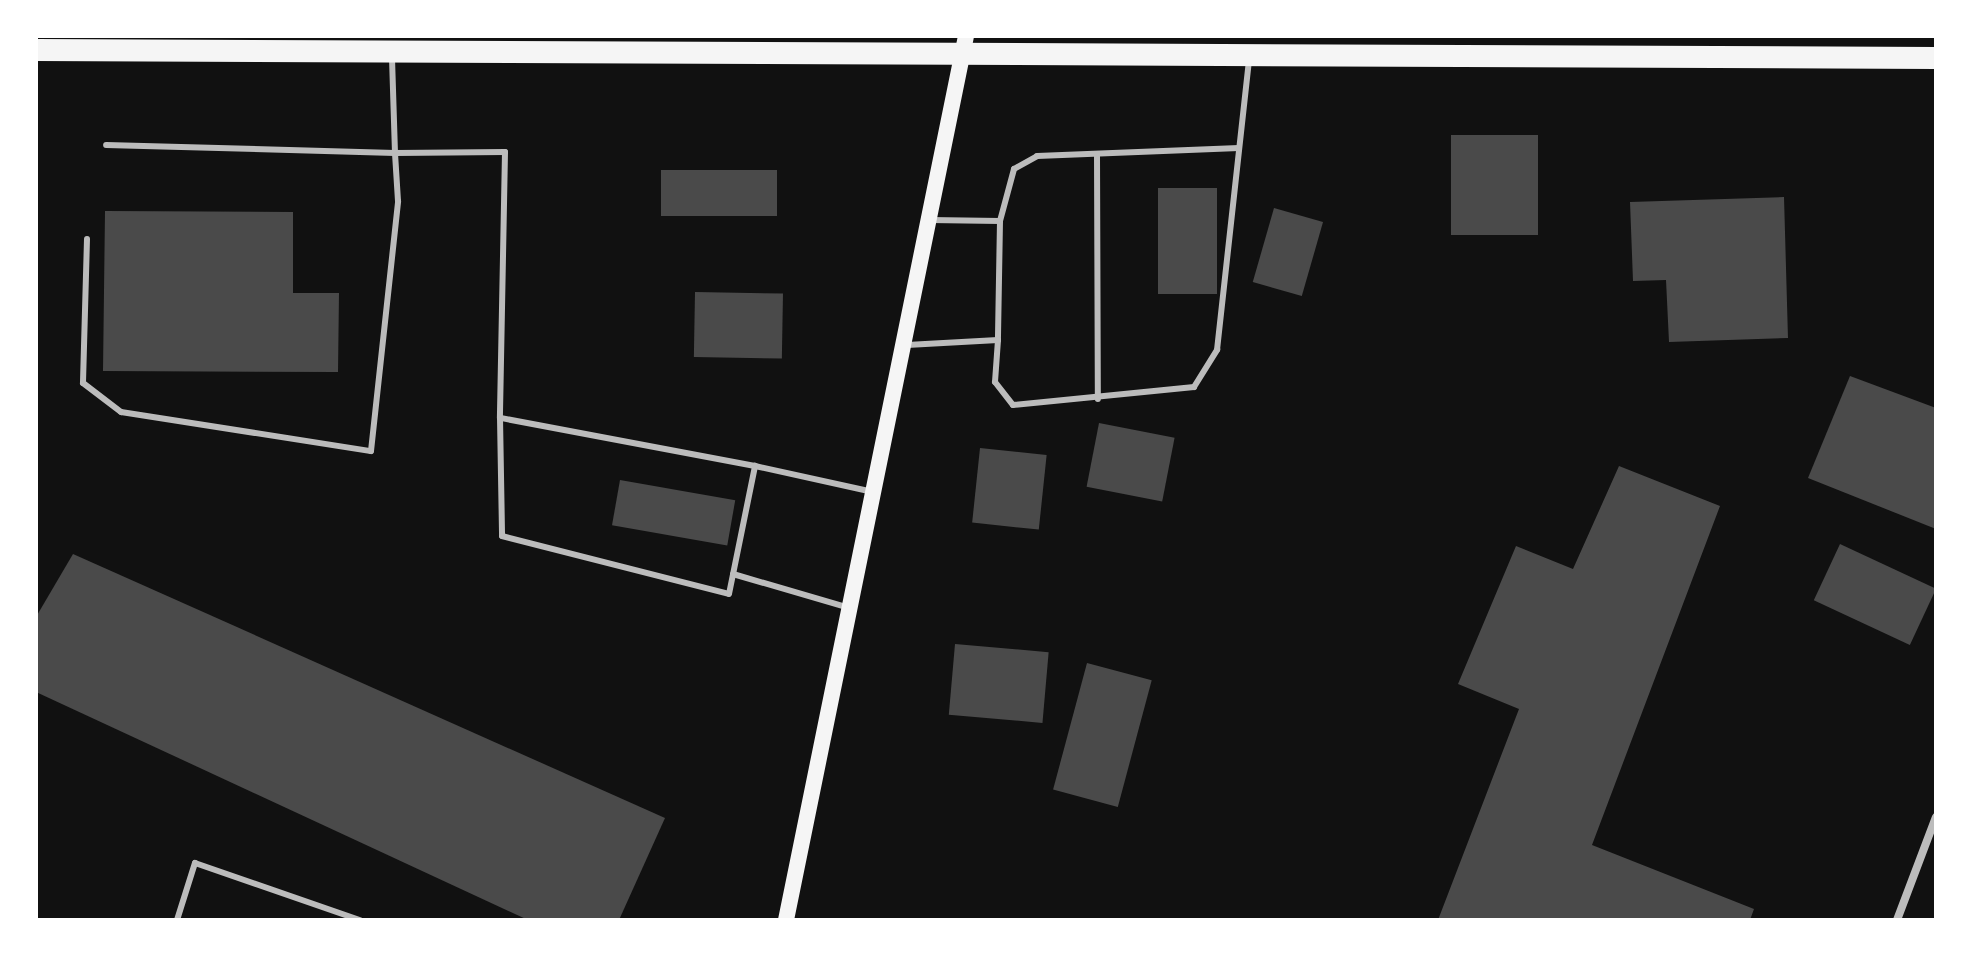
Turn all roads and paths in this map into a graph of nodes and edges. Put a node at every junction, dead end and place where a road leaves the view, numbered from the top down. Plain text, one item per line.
1 (965, 43) edge
2 (36, 50) edge
3 (392, 50) junction
4 (1250, 52) junction
5 (1936, 58) edge
6 (106, 145) dead end
7 (1239, 148) junction
8 (395, 153) junction
9 (1097, 154) junction
10 (929, 220) junction
11 (1000, 221) junction
12 (87, 239) dead end
13 (998, 340) junction
14 (903, 345) junction
15 (1098, 399) junction
16 (500, 418) junction
17 (755, 466) junction
18 (873, 493) junction
19 (733, 574) junction
20 (850, 608) junction
21 (1936, 817) edge
22 (177, 920) edge
23 (360, 920) edge
24 (786, 920) edge
25 (1897, 920) edge

1 - 3 highway
1 - 4 highway
1 - 10 main road
2 - 3 highway
3 - 8 lane
4 - 5 highway
4 - 7 lane
6 - 8 lane
7 - 9 lane
7 - 15 lane
8 - 12 lane
8 - 16 lane
9 - 11 lane
9 - 15 lane
10 - 11 lane
10 - 14 main road
11 - 13 lane
13 - 14 lane
13 - 15 lane
14 - 18 main road
16 - 17 lane
16 - 19 lane
17 - 18 lane
17 - 19 lane
18 - 20 main road
19 - 20 lane
20 - 24 main road
21 - 25 street
22 - 23 lane

